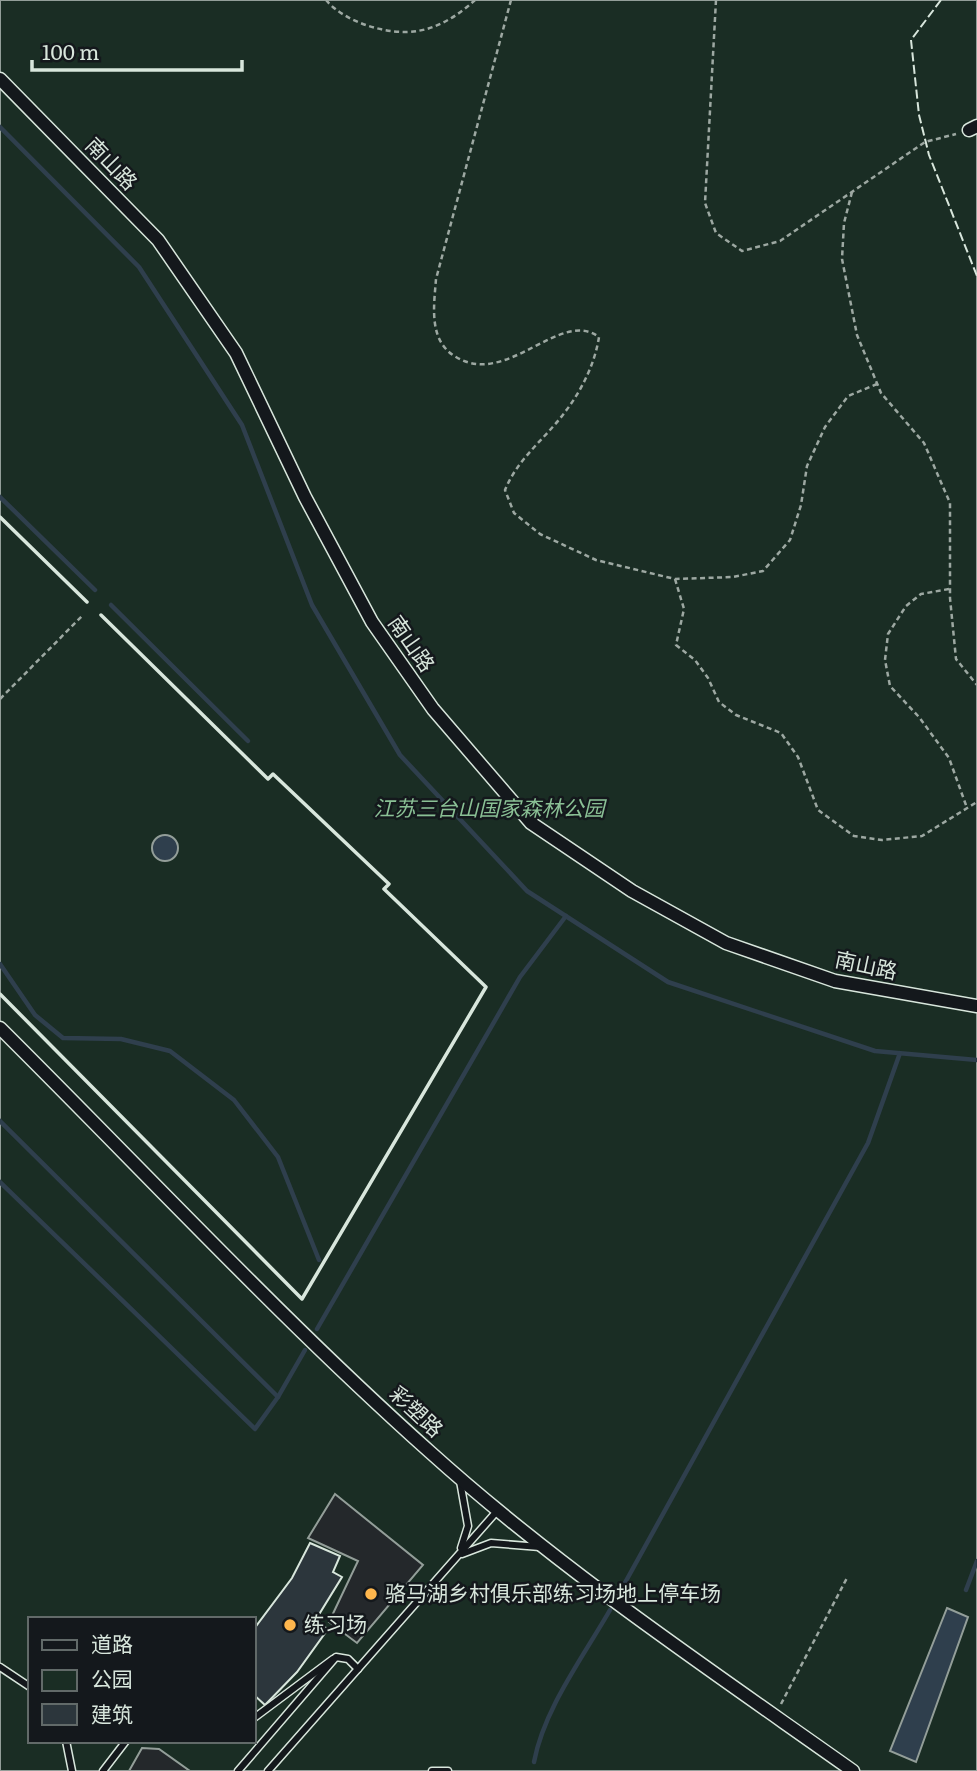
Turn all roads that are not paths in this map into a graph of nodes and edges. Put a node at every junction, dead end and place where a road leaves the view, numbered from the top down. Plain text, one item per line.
1 (0, 79) edge
2 (977, 1006) edge
3 (0, 1028) edge
4 (459, 1477) junction
5 (498, 1510) junction
6 (546, 1548) junction
7 (457, 1556) junction
8 (336, 1657) junction
9 (0, 1667) edge
10 (358, 1669) junction
11 (28, 1687) edge
12 (256, 1717) edge
13 (66, 1743) edge
14 (124, 1743) edge
15 (72, 1771) edge
16 (103, 1771) edge
17 (238, 1771) edge
18 (268, 1771) edge
19 (432, 1771) edge
20 (448, 1771) edge
21 (853, 1771) edge

1 - 2 street, 南山路
3 - 4 street, 彩塑路
4 - 5 street, 彩塑路
4 - 7 lane
5 - 6 street, 彩塑路
5 - 7 lane
6 - 7 lane
6 - 21 street, 彩塑路
7 - 10 lane
8 - 10 lane
8 - 12 lane
8 - 17 lane
9 - 11 lane
10 - 18 lane
13 - 15 lane
14 - 16 lane
19 - 20 lane

